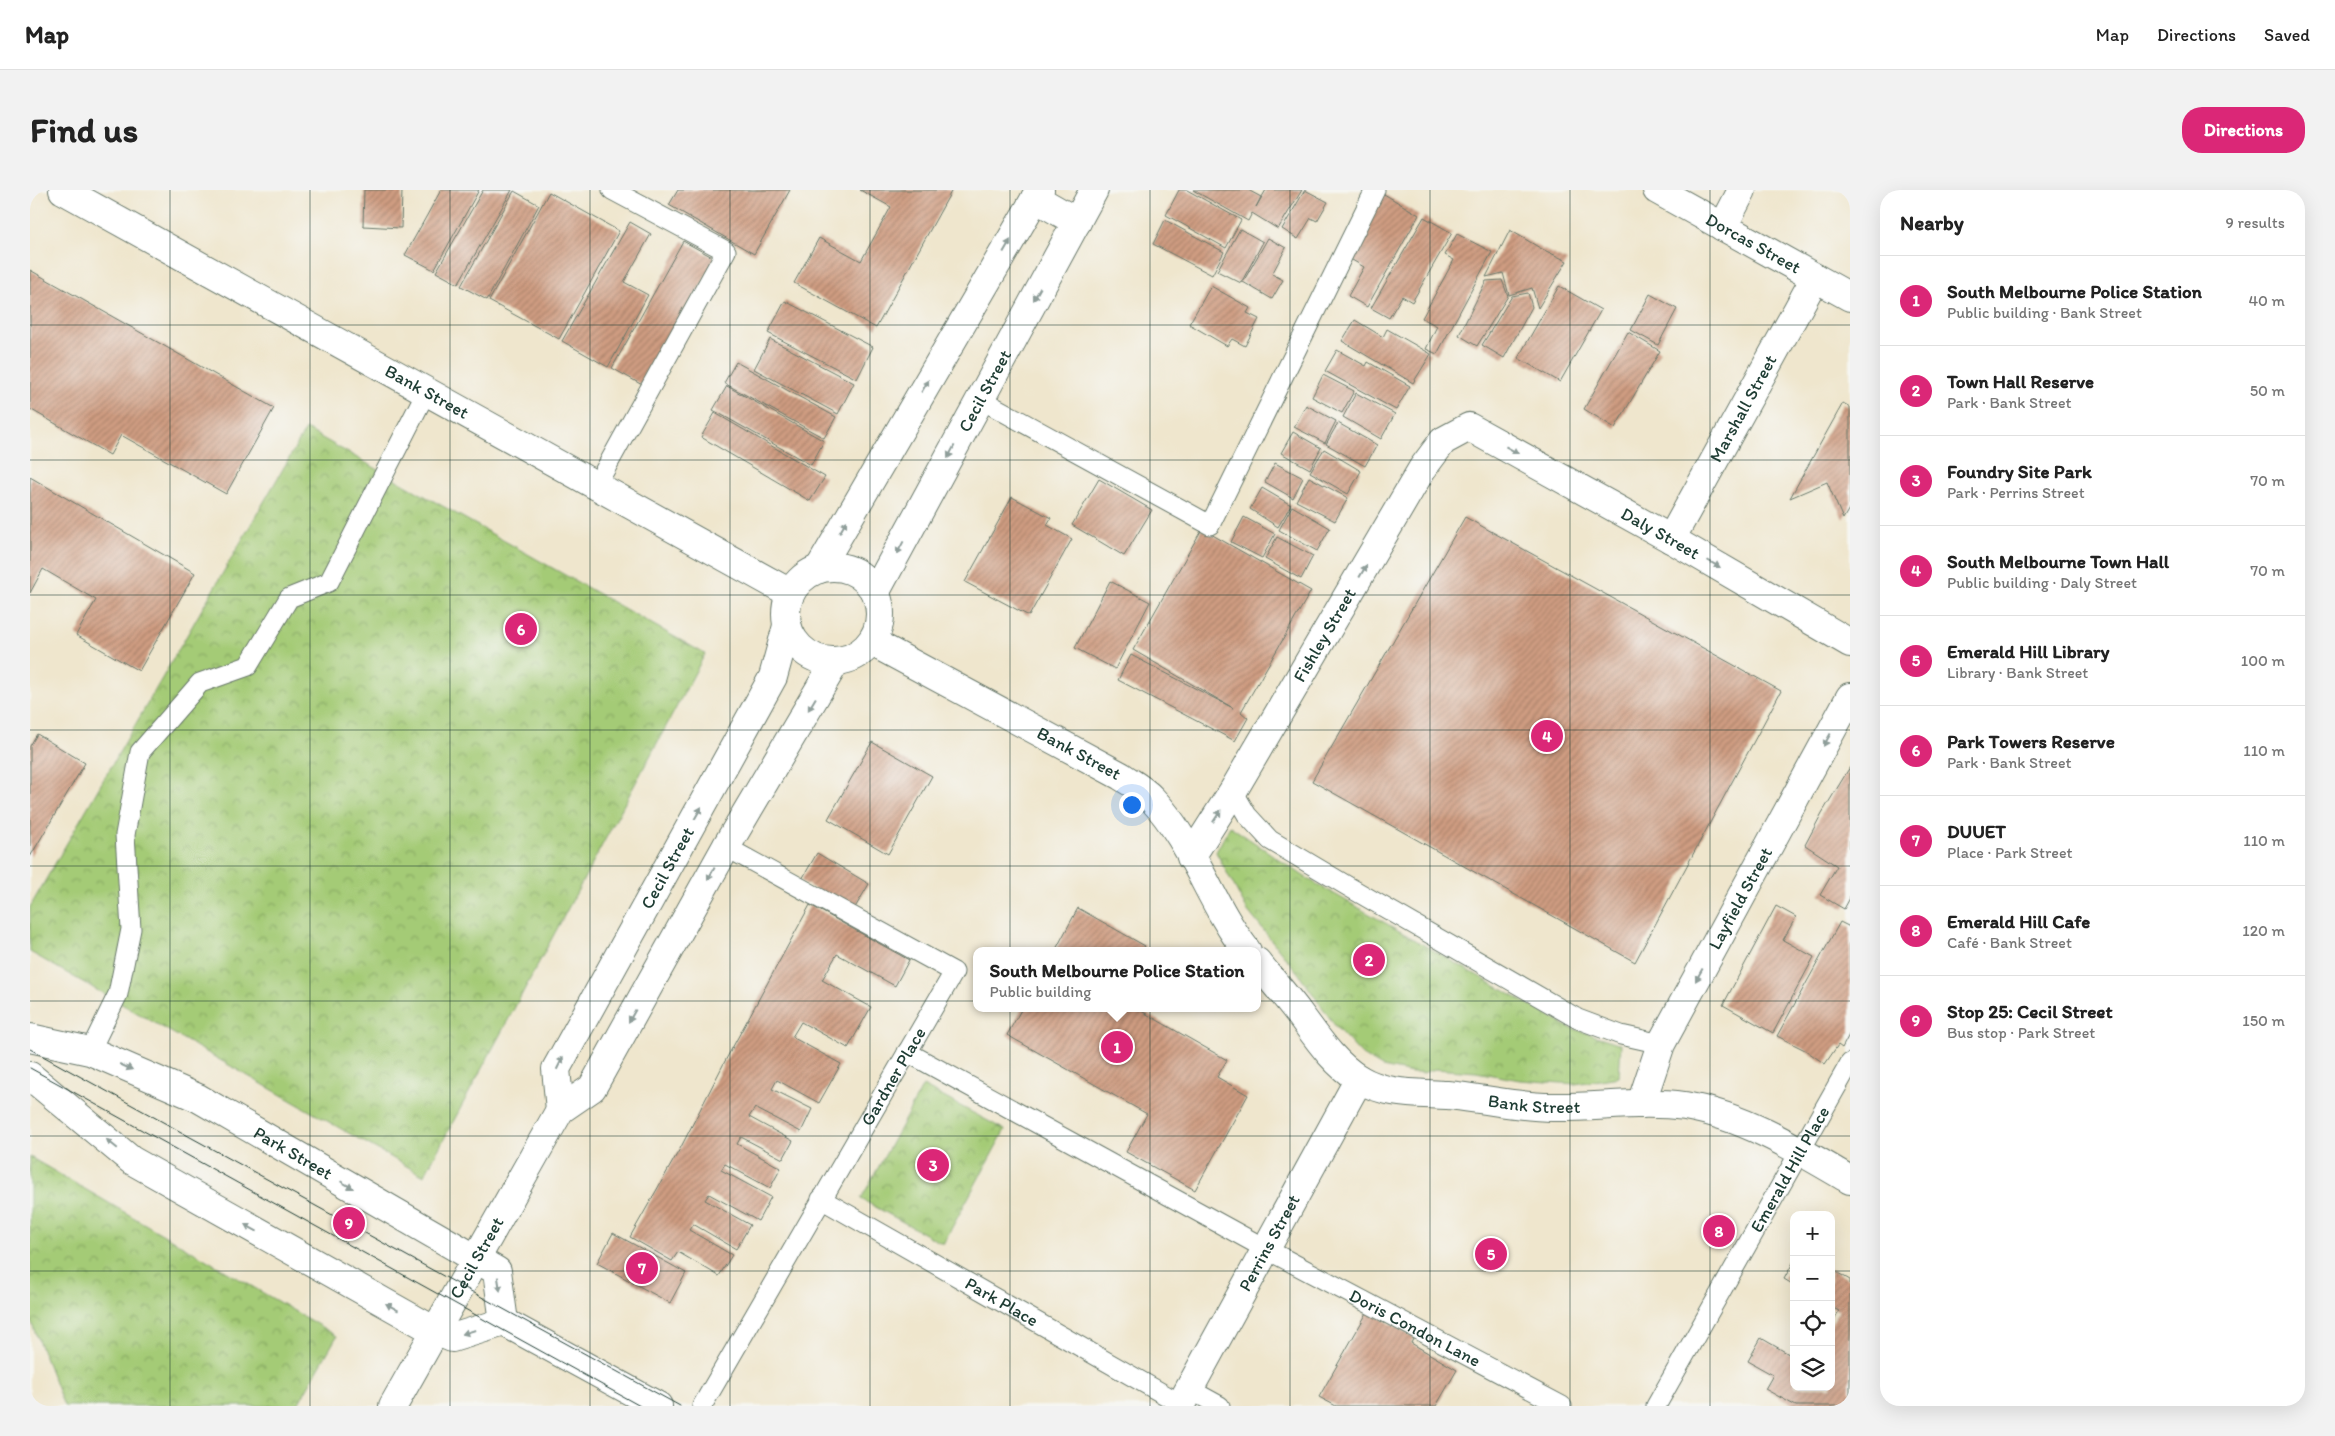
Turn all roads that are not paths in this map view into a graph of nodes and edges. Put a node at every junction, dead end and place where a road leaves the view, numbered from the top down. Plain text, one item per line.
1 (63, 190) edge
2 (612, 190) edge
3 (1094, 190) edge
4 (1375, 190) edge
5 (1657, 190) edge
6 (1742, 190) edge
7 (1038, 194) edge
8 (1077, 222) junction
9 (1723, 227) junction
10 (1815, 278) junction
11 (1850, 297) edge
12 (426, 392) junction
13 (980, 400) junction
14 (1469, 427) joint
15 (596, 486) junction
16 (1671, 539) junction
17 (819, 569) junction
18 (790, 593) junction
19 (875, 593) junction
20 (787, 626) junction
21 (872, 642) junction
22 (1850, 643) edge
23 (836, 661) junction
24 (1850, 698) edge
25 (1233, 791) junction
26 (726, 847) junction
27 (1191, 856) junction
28 (1244, 947) edge
29 (1261, 967) edge
30 (30, 1038) edge
31 (1661, 1044) junction
32 (90, 1051) junction
33 (906, 1052) junction
34 (1850, 1063) edge
35 (30, 1076) edge
36 (1359, 1079) junction
37 (1641, 1104) junction
38 (560, 1110) junction
39 (1800, 1151) junction
40 (1850, 1180) edge
41 (821, 1199) junction
42 (1266, 1249) junction
43 (476, 1259) junction
44 (504, 1322) junction
45 (435, 1331) junction
46 (1184, 1400) edge
47 (392, 1406) edge
48 (658, 1406) edge
49 (702, 1406) edge
50 (1220, 1406) edge
51 (1562, 1406) edge
52 (1656, 1406) edge

1 - 12 street, Bank Street
2 - 15 lane
3 - 8 street, Cecil Street
4 - 13 lane
5 - 9 street, Dorcas Street
6 - 9 street
7 - 8 street
17 -> 7 street
8 -> 13 street, Cecil Street
9 - 10 street, Dorcas Street
10 - 11 street, Dorcas Street
10 - 16 street, Marshall Street
12 - 15 street, Bank Street
12 - 32 lane
13 -> 19 street, Cecil Street
14 -> 16 street, Daly Street
25 -> 14 street, Fishley Street
15 - 18 street, Bank Street
16 -> 22 street, Daly Street
17 - 18 street
17 - 19 street
18 - 20 street
19 - 21 street
20 - 23 street
38 -> 20 street, Cecil Street
21 - 23 street
21 - 27 street, Bank Street
23 -> 26 street, Cecil Street
24 -> 31 street, Layfield Street
27 -> 25 street, Fishley Street
25 - 31 lane
26 - 33 lane, Gardner Place
26 -> 38 street, Cecil Street
27 - 28 street, Bank Street
29 - 36 street, Bank Street
30 - 32 street, Park Street
31 - 37 street, Layfield Street
32 -> 43 street, Park Street
33 - 41 lane, Gardner Place
33 - 42 lane, Doris Condon Lane
34 - 39 lane, Emerald Hill Place
45 -> 35 street
36 - 37 street, Bank Street
36 - 42 street, Perrins Street
37 - 39 street, Bank Street
38 - 43 street, Cecil Street
39 - 40 street, Bank Street
39 - 52 lane, Emerald Hill Place
41 - 46 lane, Park Place
41 - 49 lane, Gardner Place
42 - 46 street, Perrins Street
42 - 51 lane, Doris Condon Lane
43 -> 44 street, Park Street
43 - 45 street, Cecil Street
44 -> 45 street
44 - 48 street
45 - 47 street, Cecil Street
46 - 50 lane, Park Place

